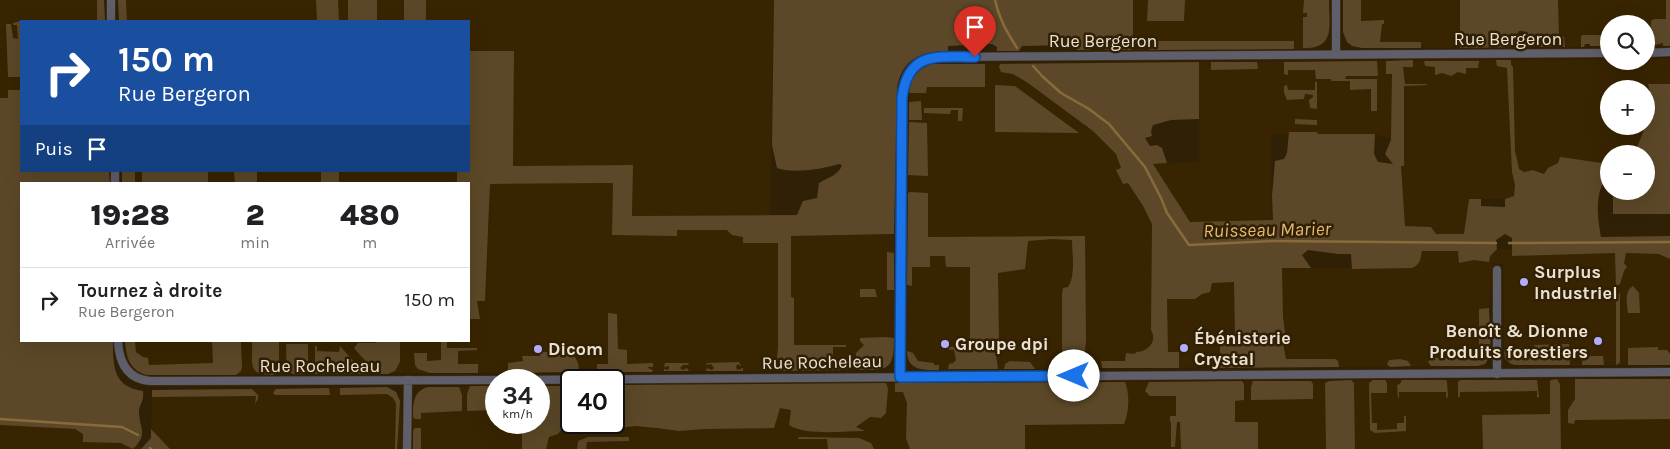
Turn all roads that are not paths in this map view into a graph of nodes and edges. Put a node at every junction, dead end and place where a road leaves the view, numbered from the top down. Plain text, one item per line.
1 (111, 0) edge
2 (1336, 0) edge
3 (111, 20) edge
4 (1670, 52) edge
5 (1600, 53) edge
6 (1655, 53) edge
7 (1336, 55) junction
8 (1497, 270) dead end
9 (118, 342) edge
10 (1670, 372) edge
11 (1497, 374) junction
12 (900, 377) junction
13 (408, 380) junction
14 (485, 380) edge
15 (550, 380) edge
16 (407, 449) edge

1 - 3 street
2 - 7 street
4 - 6 street
5 - 7 street, Rue Bergeron
7 - 12 street, Rue Bergeron
8 - 11 street
9 - 13 street, Rue Rocheleau
10 - 11 street, Rue Rocheleau
11 - 12 street, Rue Rocheleau
12 - 15 street, Rue Rocheleau
13 - 14 street, Rue Rocheleau
13 - 16 street

